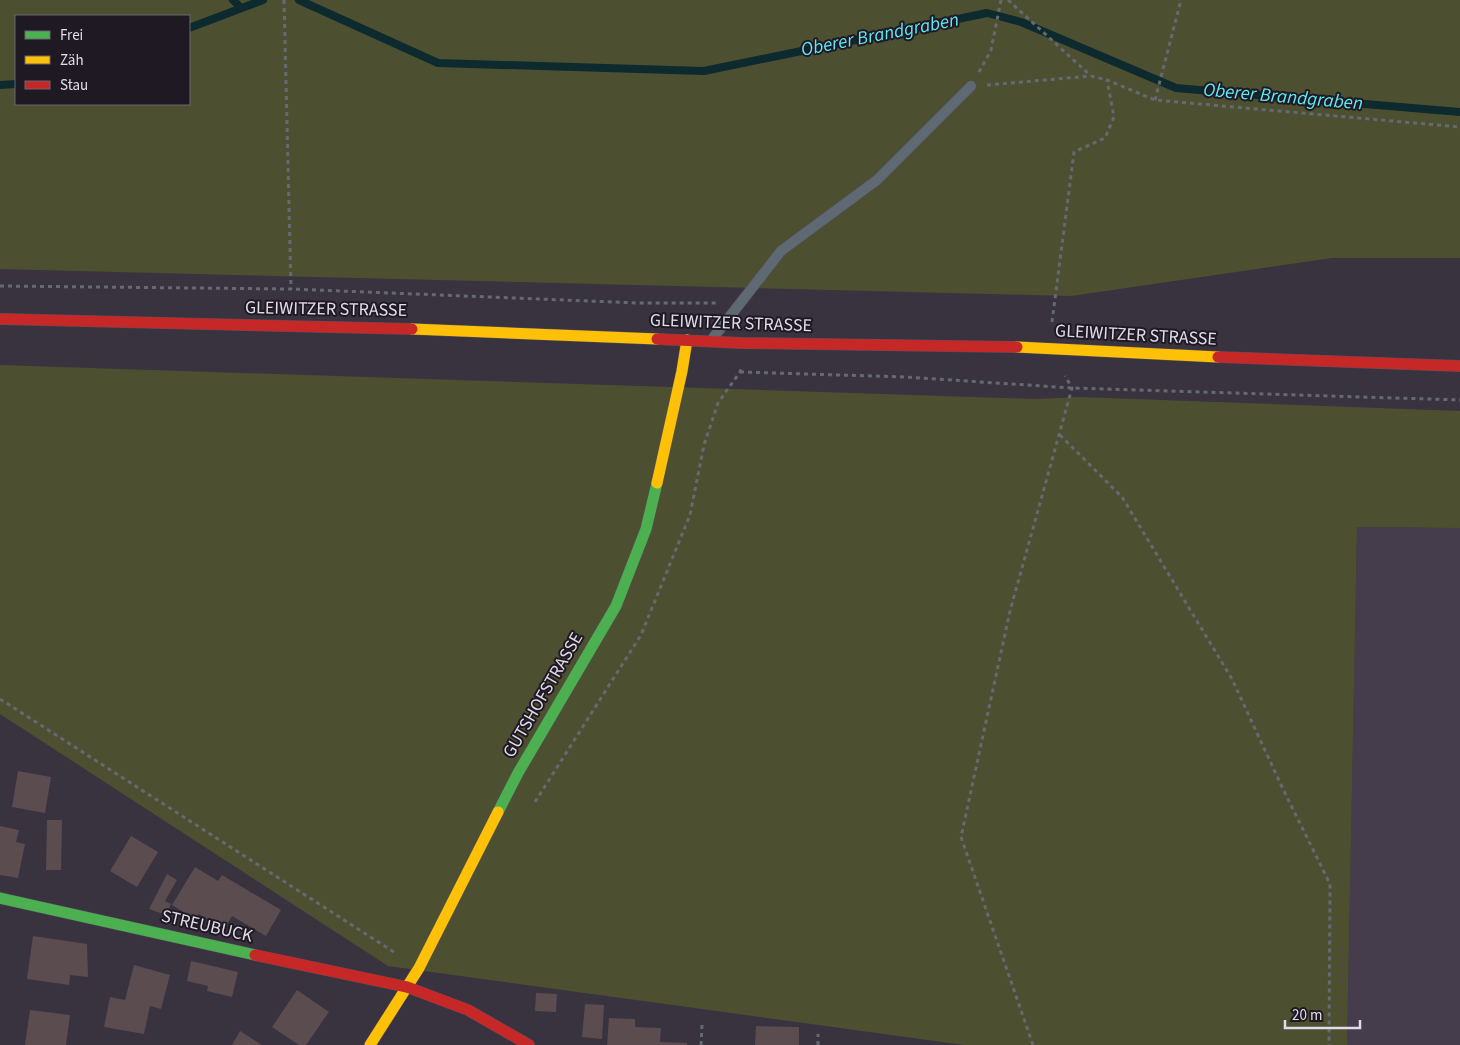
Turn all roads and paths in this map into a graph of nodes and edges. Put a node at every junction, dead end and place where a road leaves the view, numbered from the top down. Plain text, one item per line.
1 (284, 0) edge
2 (1001, 0) edge
3 (1008, 0) edge
4 (1182, 0) edge
5 (1091, 76) junction
6 (1108, 80) junction
7 (971, 86) junction
8 (1155, 100) junction
9 (1460, 127) edge
10 (0, 286) edge
11 (291, 289) junction
12 (740, 303) junction
13 (0, 319) edge
14 (687, 340) junction
15 (711, 341) junction
16 (741, 343) junction
17 (1049, 348) junction
18 (1460, 366) edge
19 (1072, 388) junction
20 (1460, 400) edge
21 (1059, 434) junction
22 (0, 698) edge
23 (0, 898) edge
24 (419, 968) junction
25 (407, 987) junction
26 (702, 1025) dead end
27 (818, 1034) dead end
28 (370, 1045) edge
29 (529, 1045) edge
30 (701, 1045) edge
31 (818, 1045) edge
32 (1033, 1045) edge
33 (1329, 1045) edge

1 - 11 path
2 - 7 path
3 - 5 path
4 - 8 path
5 - 6 path
5 - 7 path
6 - 8 path
6 - 17 path
7 - 12 lane
8 - 9 path
10 - 11 path
11 - 12 path
12 - 15 lane
13 - 14 main road, GLEIWITZER STRASSE
14 - 15 main road, GLEIWITZER STRASSE
14 - 24 main road, GUTSHOFSTRASSE
15 - 16 main road, GLEIWITZER STRASSE
16 - 17 main road, GLEIWITZER STRASSE
16 - 19 path
17 - 18 main road, GLEIWITZER STRASSE
17 - 19 path
19 - 20 path
19 - 21 path
21 - 32 path
21 - 33 path
22 - 24 path
23 - 25 main road, STREUBUCK
24 - 25 main road, GUTSHOFSTRASSE
25 - 28 main road, GUTSHOFSTRASSE
25 - 29 main road, STREUBUCK
26 - 30 path
27 - 31 path

